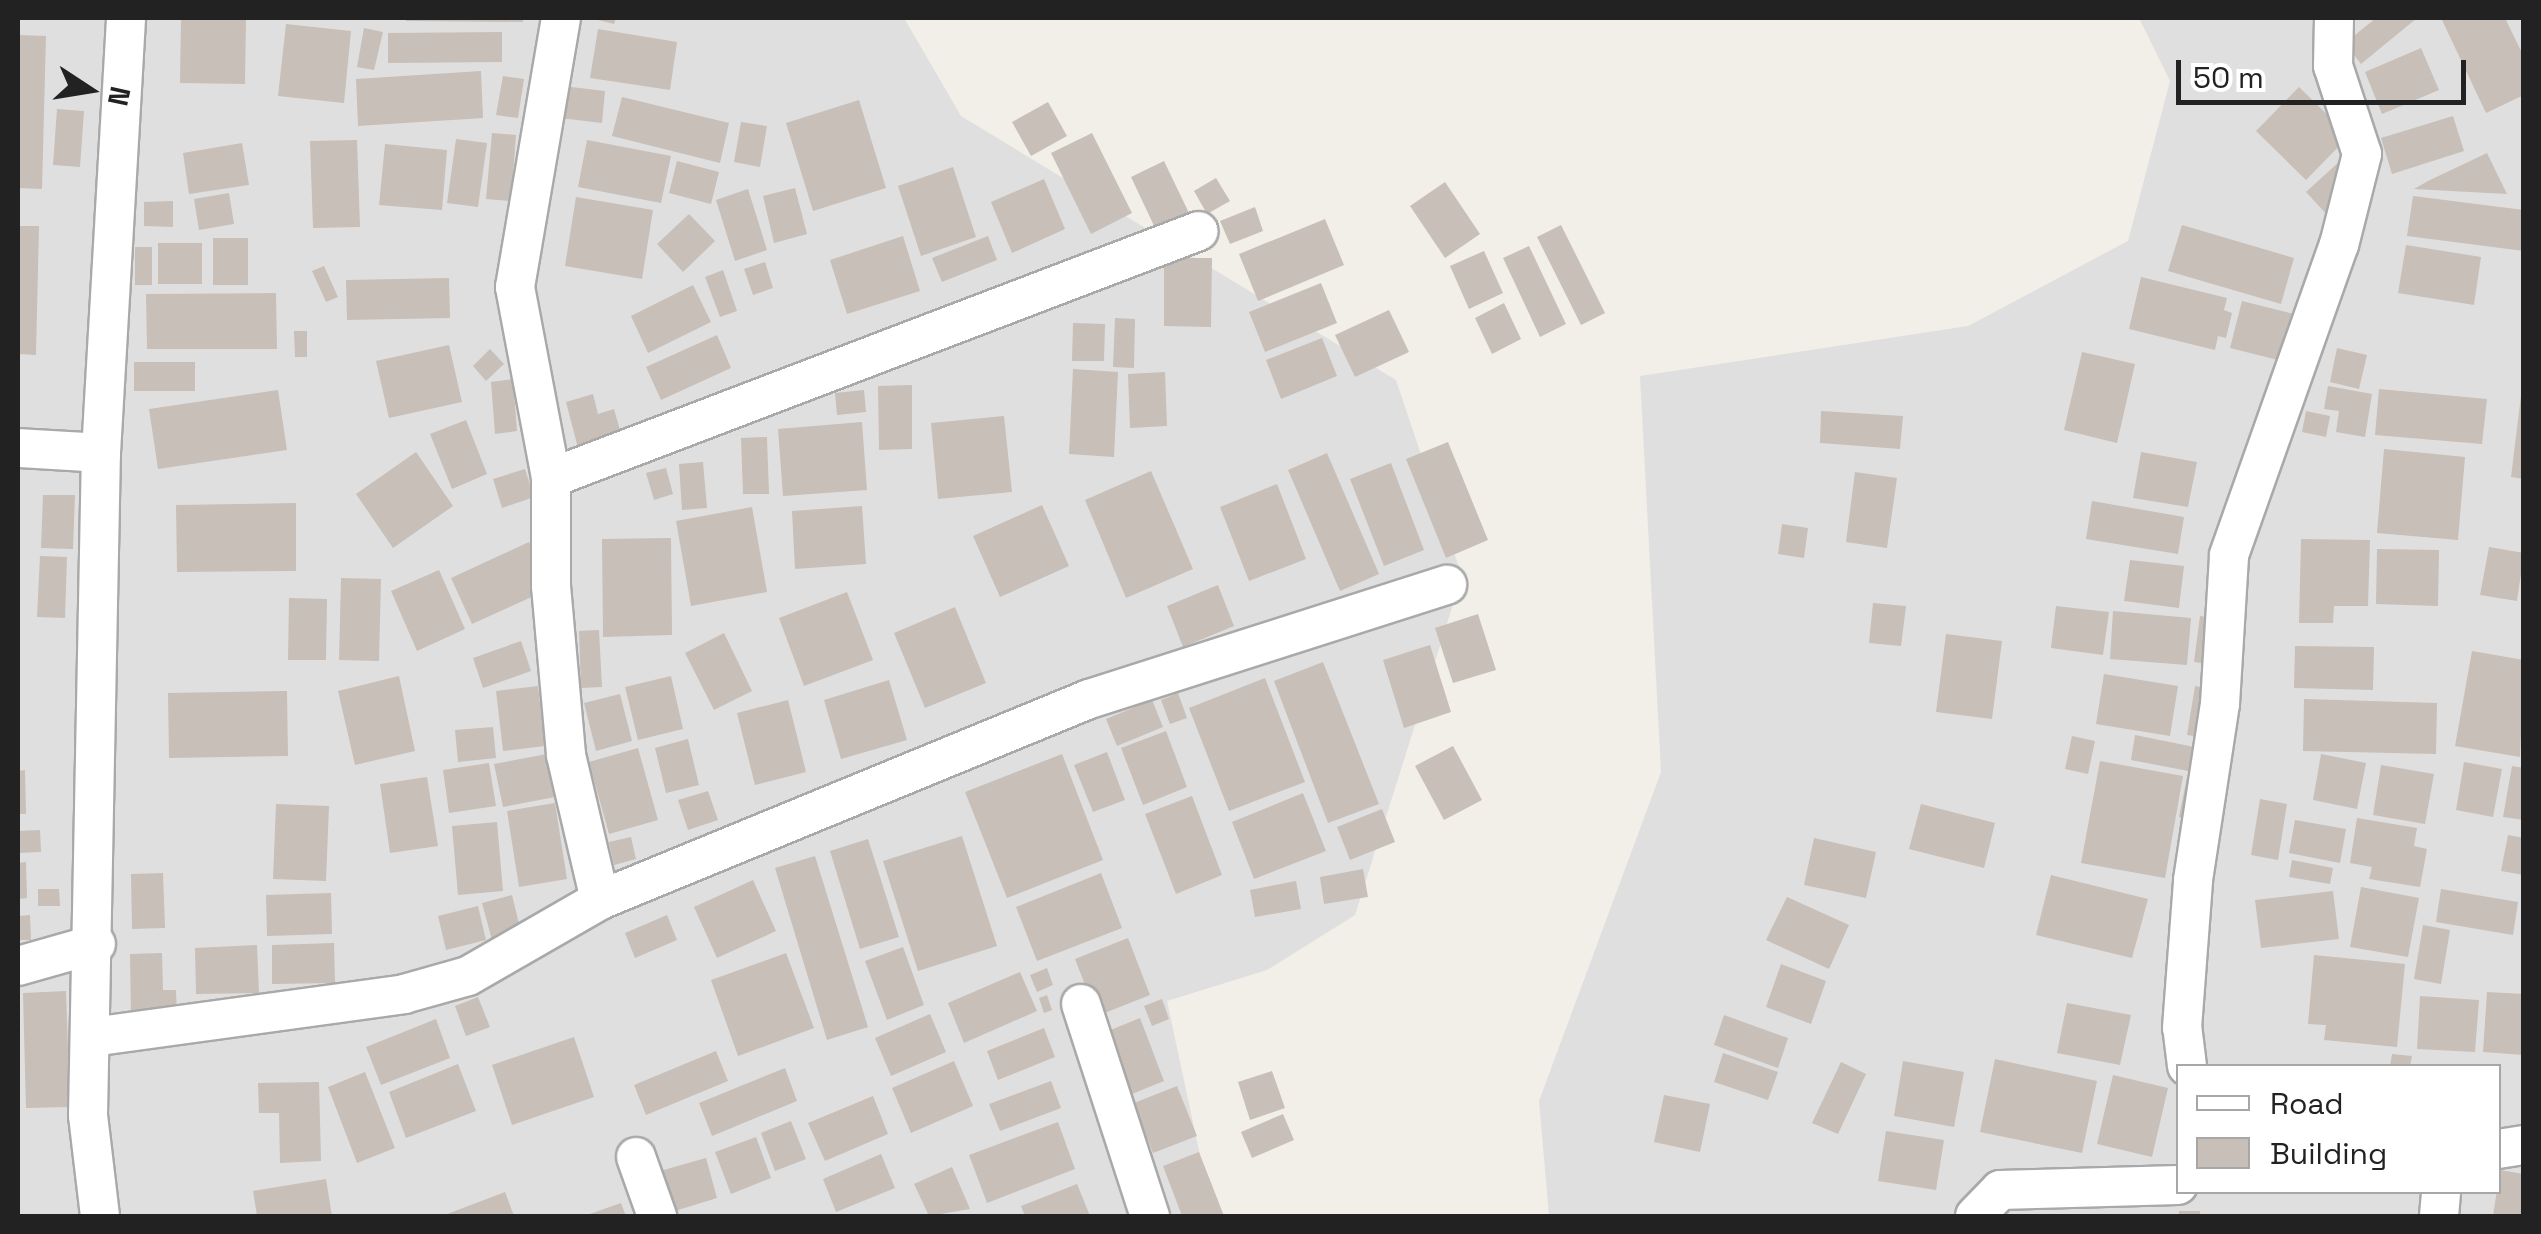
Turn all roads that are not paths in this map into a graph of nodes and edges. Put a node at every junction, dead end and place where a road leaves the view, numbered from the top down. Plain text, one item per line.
1 (126, 18) edge
2 (562, 18) edge
3 (2334, 18) edge
4 (1199, 230) dead end
5 (18, 448) edge
6 (101, 453) junction
7 (551, 478) junction
8 (1447, 585) dead end
9 (600, 900) junction
10 (96, 944) junction
11 (18, 966) edge
12 (1081, 1004) dead end
13 (92, 1037) junction
14 (2187, 1064) edge
15 (636, 1157) dead end
16 (2176, 1185) edge
17 (100, 1216) edge
18 (656, 1216) edge
19 (1150, 1216) edge
20 (1975, 1216) edge

1 - 6 street
2 - 7 street
3 - 14 street
4 - 7 street
5 - 6 street
6 - 10 street
7 - 9 street
8 - 9 street
9 - 13 street
10 - 11 street
10 - 13 street
12 - 19 street
13 - 17 street
15 - 18 street
16 - 20 street

